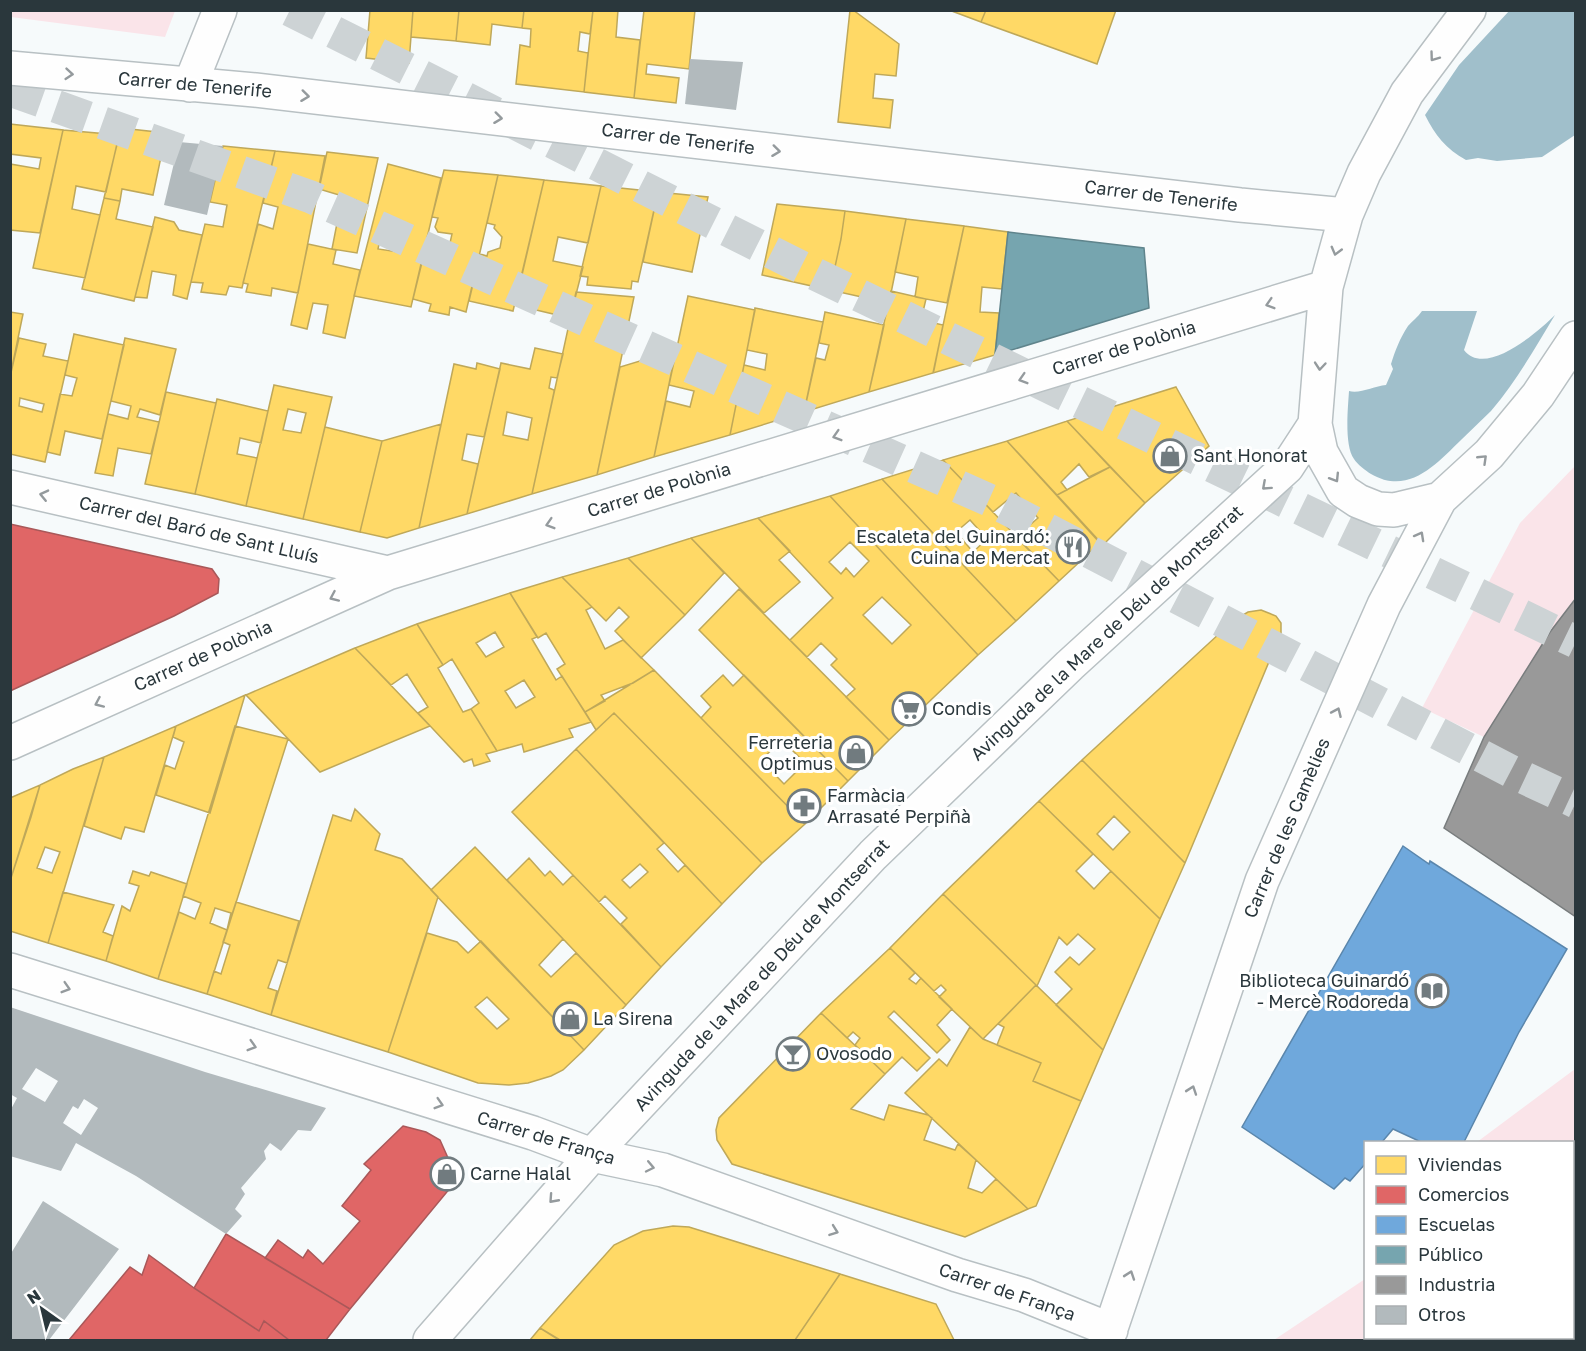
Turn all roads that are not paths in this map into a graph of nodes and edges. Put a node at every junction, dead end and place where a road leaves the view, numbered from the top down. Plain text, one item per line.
1 (220, 10) edge
2 (1469, 10) edge
3 (10, 68) edge
4 (190, 85) junction
5 (1346, 215) junction
6 (1326, 287) junction
7 (1575, 338) edge
8 (1315, 424) junction
9 (10, 487) edge
10 (1440, 499) junction
11 (388, 573) junction
12 (10, 743) edge
13 (10, 970) edge
14 (592, 1155) junction
15 (1109, 1335) edge
16 (430, 1341) edge

1 - 4 street
2 -> 5 street
3 -> 4 street, Carrer de Tenerife
4 -> 5 street, Carrer de Tenerife
5 -> 6 street
6 -> 8 street
6 -> 11 street, Carrer de Polònia
10 -> 7 street
8 -> 10 street
8 -> 14 street, Avinguda de la Mare de Déu de Montserrat
11 -> 9 street, Carrer del Baró de Sant Lluís
15 -> 10 street, Carrer de les Camèlies
11 -> 12 street, Carrer de Polònia
13 -> 14 street, Carrer de França
14 -> 15 street, Carrer de França
14 -> 16 street, Avinguda de la Mare de Déu de Montserrat

